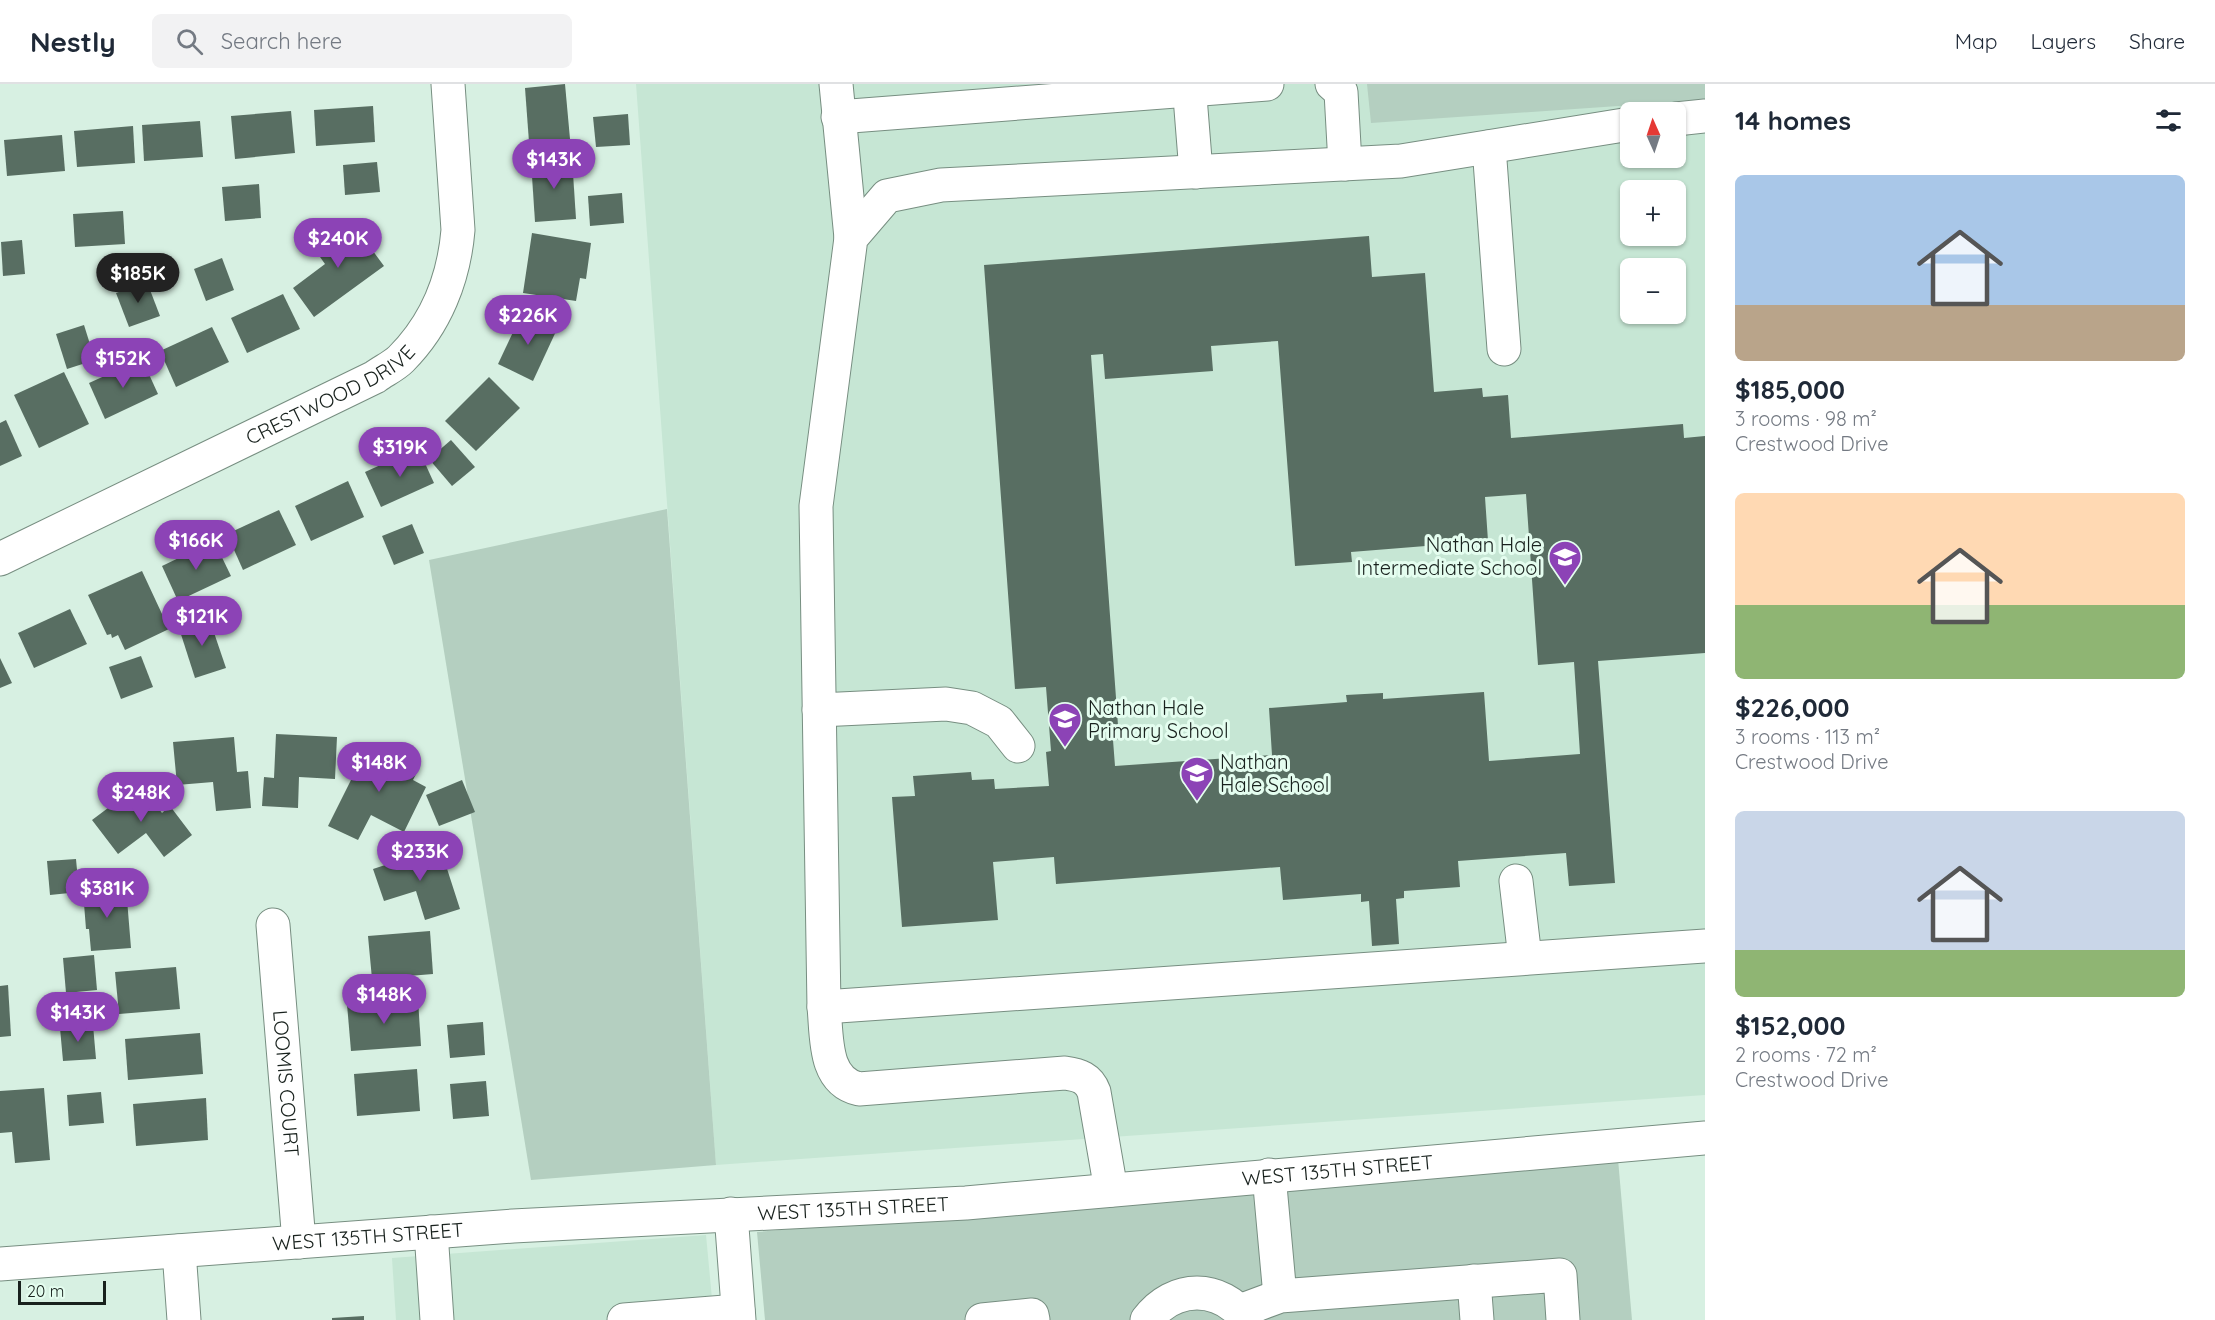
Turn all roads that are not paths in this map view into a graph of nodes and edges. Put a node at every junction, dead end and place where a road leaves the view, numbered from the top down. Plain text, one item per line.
1 (447, 84) edge
2 (836, 84) edge
3 (1267, 84) edge
4 (1332, 84) edge
5 (1189, 87) edge
6 (1705, 116) edge
7 (838, 117) junction
8 (1686, 117) edge
9 (1620, 126) edge
10 (1490, 147) junction
11 (1345, 164) junction
12 (1196, 172) junction
13 (851, 238) junction
14 (1504, 349) dead end
15 (0, 559) edge
16 (819, 710) junction
17 (1018, 746) dead end
18 (1516, 881) dead end
19 (273, 925) dead end
20 (1705, 946) edge
21 (1525, 958) junction
22 (824, 1007) junction
23 (1705, 1138) edge
24 (1269, 1175) junction
25 (1111, 1190) junction
26 (731, 1214) junction
27 (431, 1232) junction
28 (299, 1242) junction
29 (179, 1251) junction
30 (0, 1264) edge
31 (1473, 1281) junction
32 (1280, 1296) junction
33 (1244, 1315) edge
34 (739, 1316) edge
35 (184, 1320) edge
36 (437, 1320) edge
37 (624, 1320) edge
38 (982, 1320) edge
39 (1033, 1320) edge
40 (1147, 1320) edge
41 (1477, 1320) edge
42 (1563, 1320) edge

1 - 15 street, CRESTWOOD DRIVE
2 - 7 street
3 - 5 street
4 - 11 street
5 - 7 street
5 - 12 street
6 - 8 street
7 - 13 street
9 - 10 street
10 - 11 street
10 - 14 street
11 - 12 street
12 - 13 street
13 - 16 street
16 - 17 street
16 - 22 street
18 - 21 street
19 - 28 street, LOOMIS COURT
20 - 21 street
21 - 22 street
22 - 25 street
23 - 24 street, WEST 135TH STREET
24 - 25 street, WEST 135TH STREET
24 - 32 street
25 - 26 street, WEST 135TH STREET
26 - 27 street, WEST 135TH STREET
26 - 34 street
27 - 28 street, WEST 135TH STREET
27 - 36 street
28 - 29 street, WEST 135TH STREET
29 - 30 street, WEST 135TH STREET
29 - 35 street
31 - 32 street
31 - 41 street
31 - 42 street
32 - 33 street
33 - 40 street
34 - 37 street
38 - 39 street

